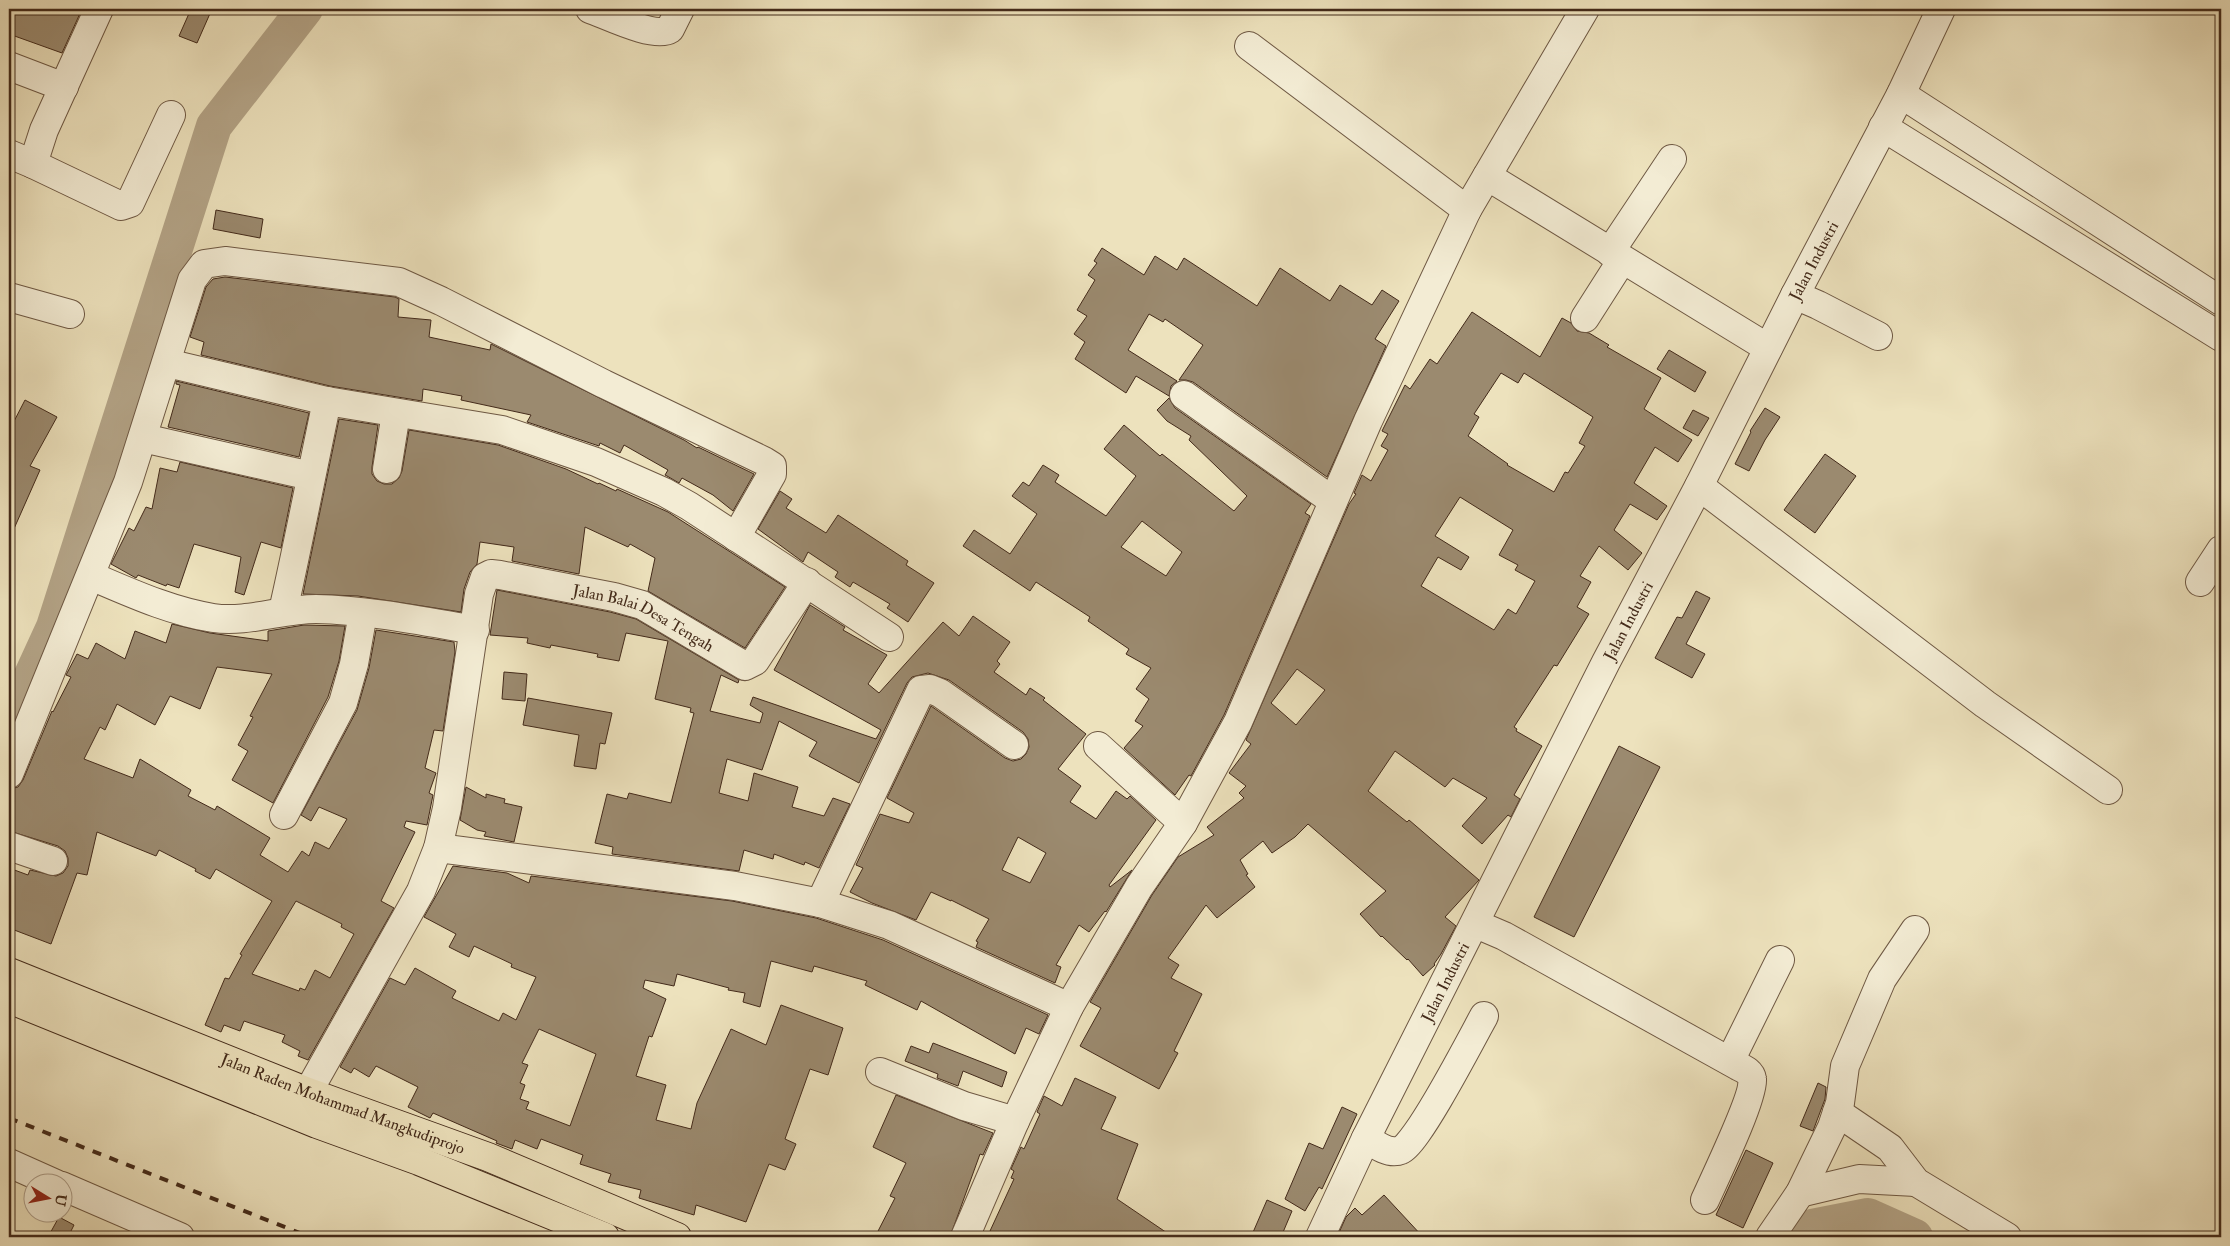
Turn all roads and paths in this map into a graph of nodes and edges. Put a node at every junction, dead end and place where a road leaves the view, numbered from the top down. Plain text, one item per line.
1 (99, 9) edge
2 (590, 9) edge
3 (680, 9) edge
4 (1585, 9) edge
5 (1942, 9) edge
6 (1249, 46) dead end
7 (9, 66) edge
8 (64, 87) junction
9 (1901, 94) junction
10 (172, 115) dead end
11 (1883, 126) junction
12 (21, 159) edge
13 (1672, 159) dead end
14 (1487, 176) junction
15 (1468, 210) junction
16 (1616, 256) junction
17 (1794, 295) junction
18 (9, 297) edge
19 (2221, 302) edge
20 (70, 314) dead end
21 (1585, 318) dead end
22 (1878, 336) dead end
23 (2221, 337) edge
24 (1768, 348) junction
25 (167, 363) junction
26 (1184, 395) dead end
27 (327, 401) junction
28 (396, 413) junction
29 (143, 438) junction
30 (387, 469) dead end
31 (311, 476) junction
32 (1700, 486) junction
33 (1333, 501) junction
34 (736, 537) junction
35 (2221, 550) edge
36 (91, 576) junction
37 (807, 582) junction
38 (2200, 582) dead end
39 (283, 611) junction
40 (362, 613) junction
41 (475, 630) junction
42 (889, 638) dead end
43 (1014, 745) dead end
44 (1098, 746) dead end
45 (9, 774) edge
46 (2108, 790) dead end
47 (284, 815) dead end
48 (1183, 824) junction
49 (9, 846) edge
50 (438, 848) junction
51 (53, 861) dead end
52 (820, 903) junction
53 (1476, 924) junction
54 (1915, 930) dead end
55 (1780, 960) dead end
56 (9, 972) edge
57 (9, 999) edge
58 (1069, 1007) junction
59 (1484, 1016) dead end
60 (1730, 1061) junction
61 (880, 1072) dead end
62 (308, 1092) junction
63 (1837, 1112) junction
64 (1015, 1121) junction
65 (427, 1135) junction
66 (1366, 1138) junction
67 (488, 1158) junction
68 (419, 1161) junction
69 (9, 1163) edge
70 (34, 1174) edge
71 (1916, 1182) junction
72 (474, 1183) junction
73 (72, 1190) edge
74 (1800, 1192) junction
75 (1705, 1200) dead end
76 (180, 1237) edge
77 (606, 1237) edge
78 (677, 1237) edge
79 (965, 1237) edge
80 (1320, 1237) edge
81 (1770, 1237) edge
82 (2008, 1237) edge

1 - 8 street
2 - 3 street
4 - 14 street
5 - 9 street, Jalan Industri
6 - 15 street
7 - 8 street
8 - 12 street
9 - 11 street, Jalan Industri
9 - 19 street
10 - 12 street
11 - 17 street, Jalan Industri
11 - 23 street
13 - 16 street
14 - 15 street
14 - 16 street
15 - 33 street
16 - 21 street
16 - 24 street
17 - 22 street
17 - 24 street, Jalan Industri
18 - 20 street
24 - 32 street, Jalan Industri
25 - 27 street
25 - 29 street
25 - 34 street
26 - 33 street
27 - 28 street
27 - 31 street
28 - 30 street
28 - 34 street
29 - 31 street
29 - 36 street
31 - 39 street
32 - 46 street
32 - 53 street, Jalan Industri
33 - 48 street
34 - 37 street
35 - 38 street
36 - 39 street
36 - 45 street
37 - 41 street, Jalan Balai Desa Tengah
37 - 42 street
39 - 40 street
40 - 41 street
40 - 47 street
41 - 50 street
43 - 52 street
44 - 48 street
48 - 58 street
49 - 51 street
50 - 52 street
50 - 62 street
52 - 58 street
53 - 60 street
53 - 66 street, Jalan Industri
54 - 63 street
55 - 60 street
56 - 62 highway, Jalan Raden Mohammad Mangkudiprojo
57 - 68 highway, Jalan Raden Mohammad Mangkudiprojo
58 - 64 street
59 - 66 street
60 - 75 street
61 - 64 street
62 - 65 highway, Jalan Raden Mohammad Mangkudiprojo
63 - 71 street
63 - 74 street
64 - 79 street
65 - 67 highway, Jalan Raden Mohammad Mangkudiprojo
65 - 68 highway
66 - 80 street, Jalan Industri
67 - 72 highway
67 - 78 highway, Jalan Raden Mohammad Mangkudiprojo
68 - 72 highway, Jalan Raden Mohammad Mangkudiprojo
69 - 70 street
71 - 74 street
71 - 82 street
72 - 77 highway, Jalan Raden Mohammad Mangkudiprojo
73 - 76 street
74 - 81 street

